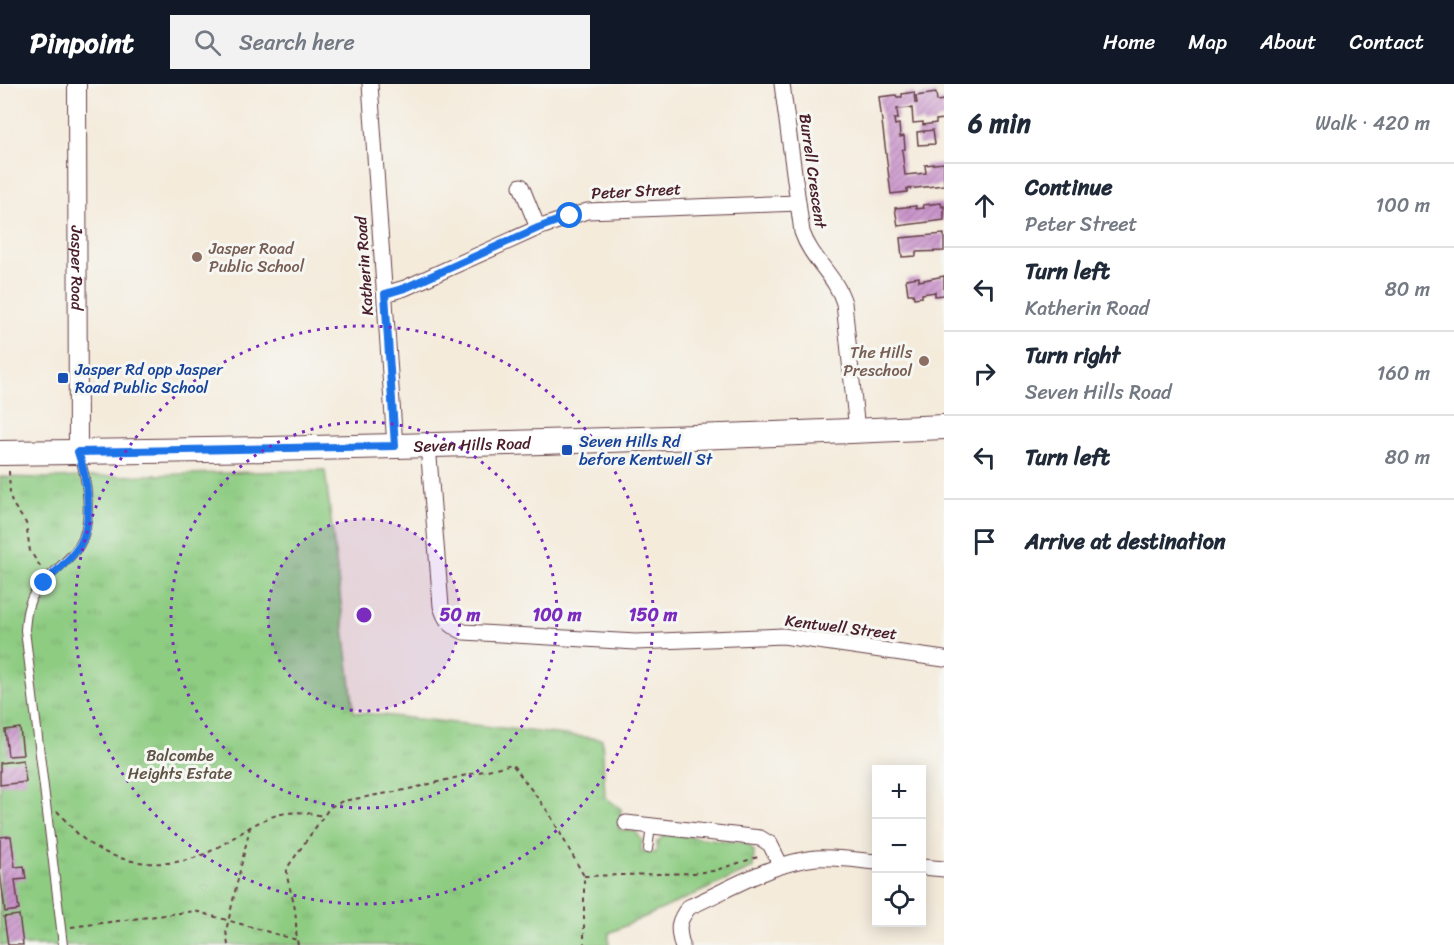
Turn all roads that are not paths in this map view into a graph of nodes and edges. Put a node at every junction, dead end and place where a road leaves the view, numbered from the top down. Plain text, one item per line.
1 (77, 84) edge
2 (370, 84) edge
3 (782, 84) edge
4 (521, 186) dead end
5 (798, 203) junction
6 (538, 228) junction
7 (385, 294) junction
8 (944, 427) edge
9 (856, 431) junction
10 (428, 445) junction
11 (395, 446) junction
12 (78, 452) junction
13 (5, 462) edge
14 (944, 659) edge
15 (626, 823) dead end
16 (651, 826) junction
17 (648, 849) dead end
18 (778, 859) junction
19 (872, 862) edge
20 (926, 867) edge
21 (944, 869) edge
22 (63, 945) edge
23 (682, 945) edge

1 - 12 street, Jasper Road
2 - 7 street, Katherin Road
3 - 5 street, Burrell Crescent
4 - 6 street
5 - 6 street, Peter Street
5 - 9 street, Burrell Crescent
6 - 7 street, Peter Street
7 - 11 street, Katherin Road
8 - 9 main road, Seven Hills Road
9 - 10 main road, Seven Hills Road
10 - 11 main road, Seven Hills Road
10 - 14 street, Kentwell Street
11 - 12 main road, Seven Hills Road
12 - 13 main road, Seven Hills Road
12 - 22 lane
15 - 16 street
16 - 17 lane
16 - 18 street
18 - 19 street
18 - 23 street
20 - 21 street

